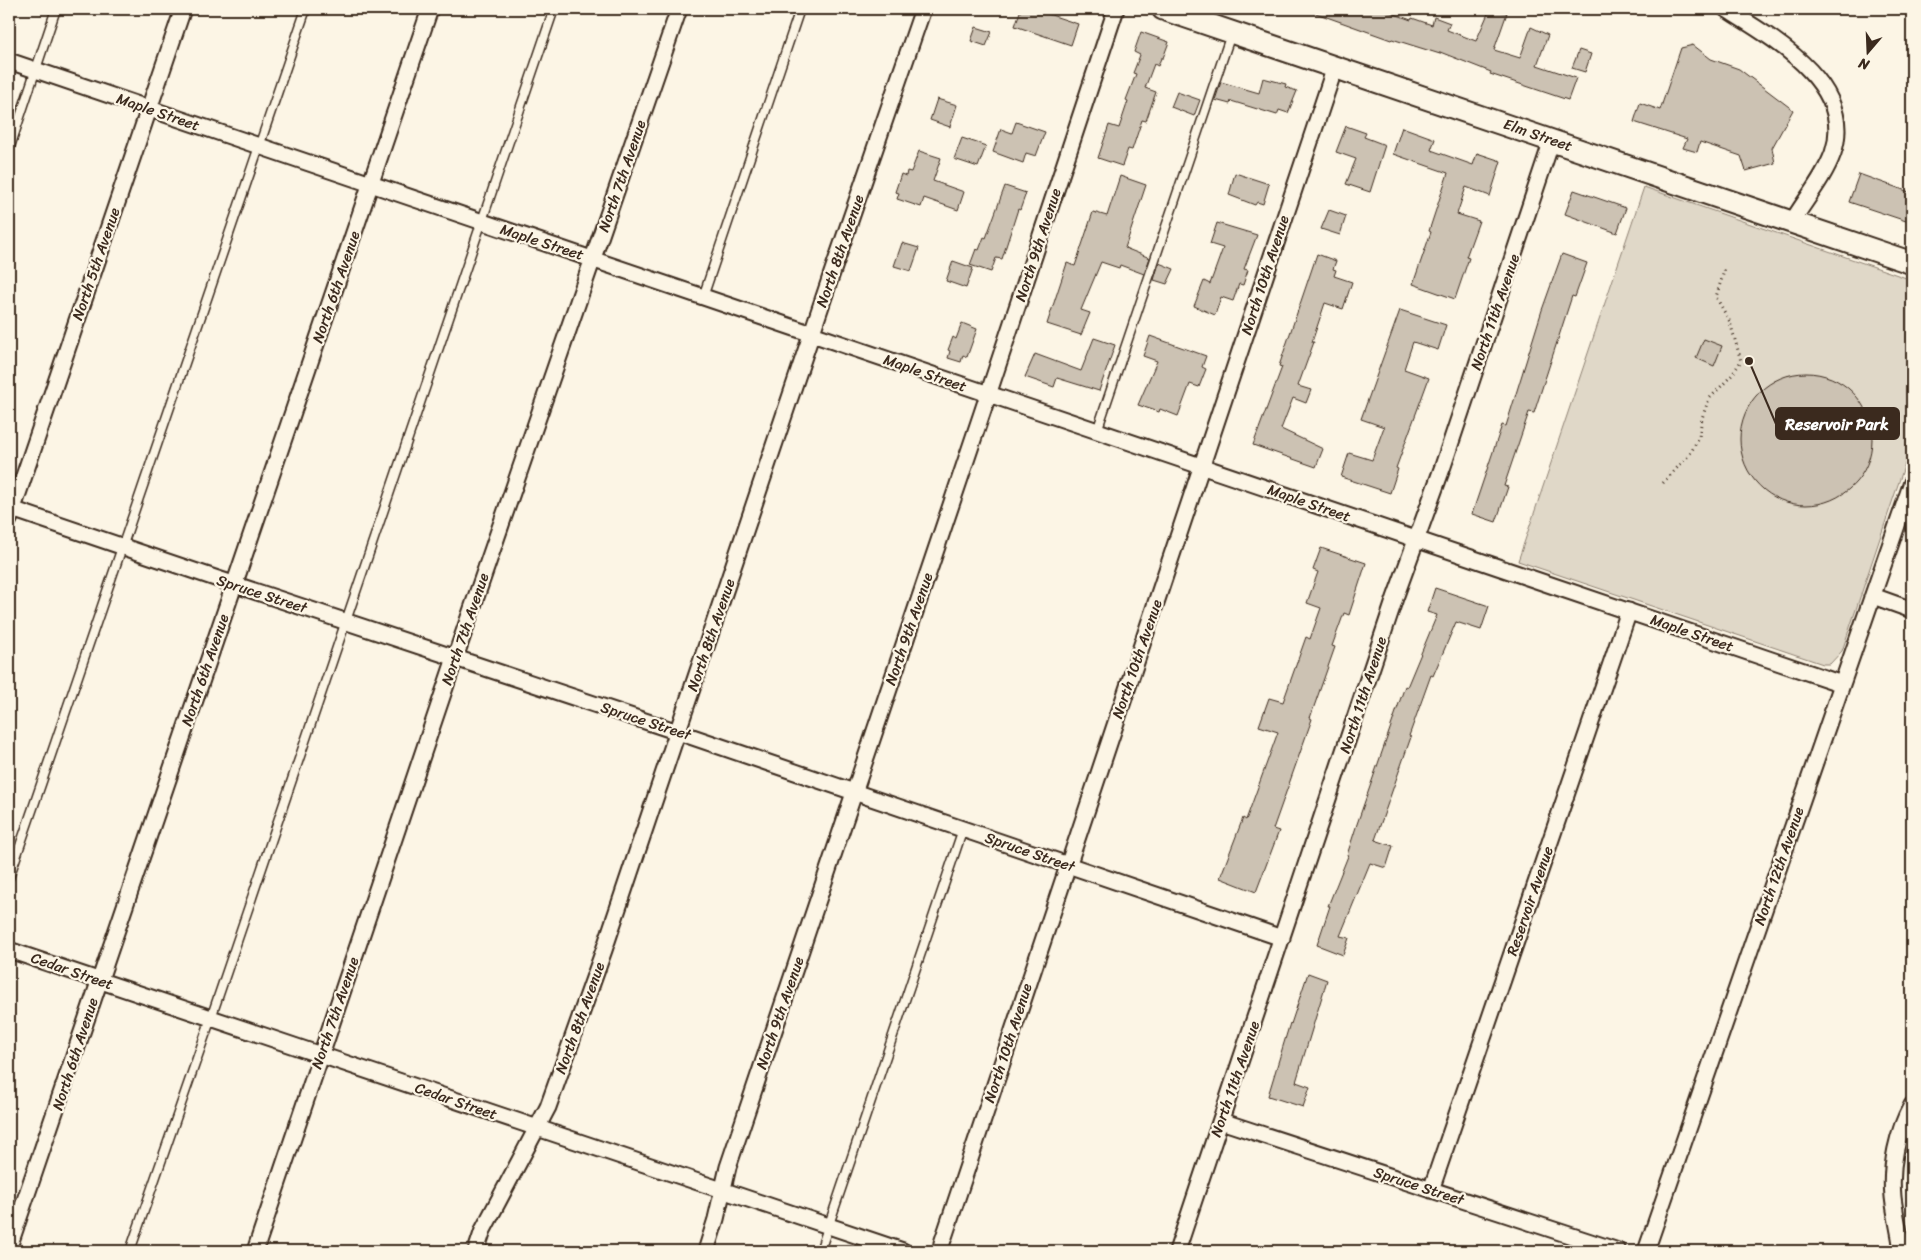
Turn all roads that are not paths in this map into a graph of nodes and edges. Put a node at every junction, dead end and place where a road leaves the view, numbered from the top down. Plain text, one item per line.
1 (56, 9) edge
2 (183, 9) edge
3 (306, 9) edge
4 (430, 9) edge
5 (554, 9) edge
6 (679, 9) edge
7 (800, 9) edge
8 (923, 9) edge
9 (1116, 9) edge
10 (1163, 9) edge
11 (1726, 9) edge
12 (1232, 32) junction
13 (9, 61) edge
14 (1335, 67) junction
15 (35, 70) junction
16 (149, 109) junction
17 (1552, 140) junction
18 (258, 147) junction
19 (9, 150) edge
20 (371, 185) junction
21 (481, 222) junction
22 (1792, 222) junction
23 (593, 259) junction
24 (1912, 263) edge
25 (703, 297) junction
26 (812, 334) junction
27 (988, 395) junction
28 (1097, 432) junction
29 (1201, 467) junction
30 (1912, 482) edge
31 (10, 512) edge
32 (1416, 540) junction
33 (122, 547) junction
34 (234, 585) junction
35 (1872, 596) junction
36 (1912, 610) edge
37 (1629, 611) junction
38 (345, 621) junction
39 (455, 658) junction
40 (1842, 684) junction
41 (678, 732) junction
42 (854, 791) junction
43 (963, 829) junction
44 (1067, 865) junction
45 (9, 878) edge
46 (1282, 938) junction
47 (9, 950) edge
48 (99, 981) junction
49 (211, 1018) junction
50 (321, 1055) junction
51 (1912, 1106) edge
52 (1221, 1121) junction
53 (537, 1128) junction
54 (1431, 1190) junction
55 (723, 1191) junction
56 (827, 1226) junction
57 (9, 1247) edge
58 (130, 1251) edge
59 (255, 1251) edge
60 (476, 1251) edge
61 (706, 1251) edge
62 (820, 1251) edge
63 (903, 1251) edge
64 (941, 1251) edge
65 (1177, 1251) edge
66 (1618, 1251) edge
67 (1646, 1251) edge
68 (1902, 1251) edge

1 - 15 lane
2 - 16 street, North 5th Avenue
3 - 18 lane
4 - 20 street, North 6th Avenue
5 - 21 lane
6 - 23 street, North 7th Avenue
7 - 25 lane
8 - 26 street, North 8th Avenue
9 - 27 street, North 9th Avenue
10 - 12 street, Elm Street
11 - 22 street
12 - 14 street, Elm Street
12 - 28 lane
13 - 15 street, Maple Street
14 - 17 street, Elm Street
14 - 29 street, North 10th Avenue
15 - 16 street, Maple Street
15 - 19 lane
16 - 18 street, Maple Street
16 - 31 street, North 5th Avenue
17 - 22 street, Elm Street
17 - 32 street, North 11th Avenue
18 - 20 street, Maple Street
18 - 33 lane
20 - 21 street, Maple Street
20 - 34 street, North 6th Avenue
21 - 23 street, Maple Street
21 - 38 lane
22 - 24 street, Elm Street
23 - 25 street, Maple Street
23 - 39 street, North 7th Avenue
25 - 26 street, Maple Street
26 - 27 street, Maple Street
26 - 41 street, North 8th Avenue
27 - 28 street, Maple Street
27 - 42 street, North 9th Avenue
28 - 29 street, Maple Street
29 - 32 street, Maple Street
29 - 44 street, North 10th Avenue
30 - 35 street, North 12th Avenue
31 - 33 street, Spruce Street
32 - 37 street, Maple Street
32 - 46 street, North 11th Avenue
33 - 34 street, Spruce Street
33 - 45 lane
34 - 38 street, Spruce Street
34 - 48 street, North 6th Avenue
35 - 36 street
35 - 40 street, North 12th Avenue
37 - 40 street, Maple Street
37 - 54 street, Reservoir Avenue
38 - 39 street, Spruce Street
38 - 49 lane
39 - 41 street, Spruce Street
39 - 50 street, North 7th Avenue
40 - 67 street, North 12th Avenue
41 - 42 street, Spruce Street
41 - 53 street, North 8th Avenue
42 - 43 street, Spruce Street
42 - 55 street, North 9th Avenue
43 - 44 street, Spruce Street
43 - 56 lane
44 - 46 street, Spruce Street
44 - 64 street, North 10th Avenue
46 - 52 street, North 11th Avenue
47 - 48 street, Cedar Street
48 - 49 street, Cedar Street
48 - 57 street, North 6th Avenue
49 - 50 street, Cedar Street
49 - 58 lane
50 - 53 street, Cedar Street
50 - 59 street, North 7th Avenue
51 - 68 street
52 - 54 street, Spruce Street
52 - 65 street, North 11th Avenue
53 - 55 street, Cedar Street
53 - 60 street, North 8th Avenue
54 - 66 street, Spruce Street
55 - 56 street, Cedar Street
55 - 61 street, North 9th Avenue
56 - 62 lane
56 - 63 street, Cedar Street

